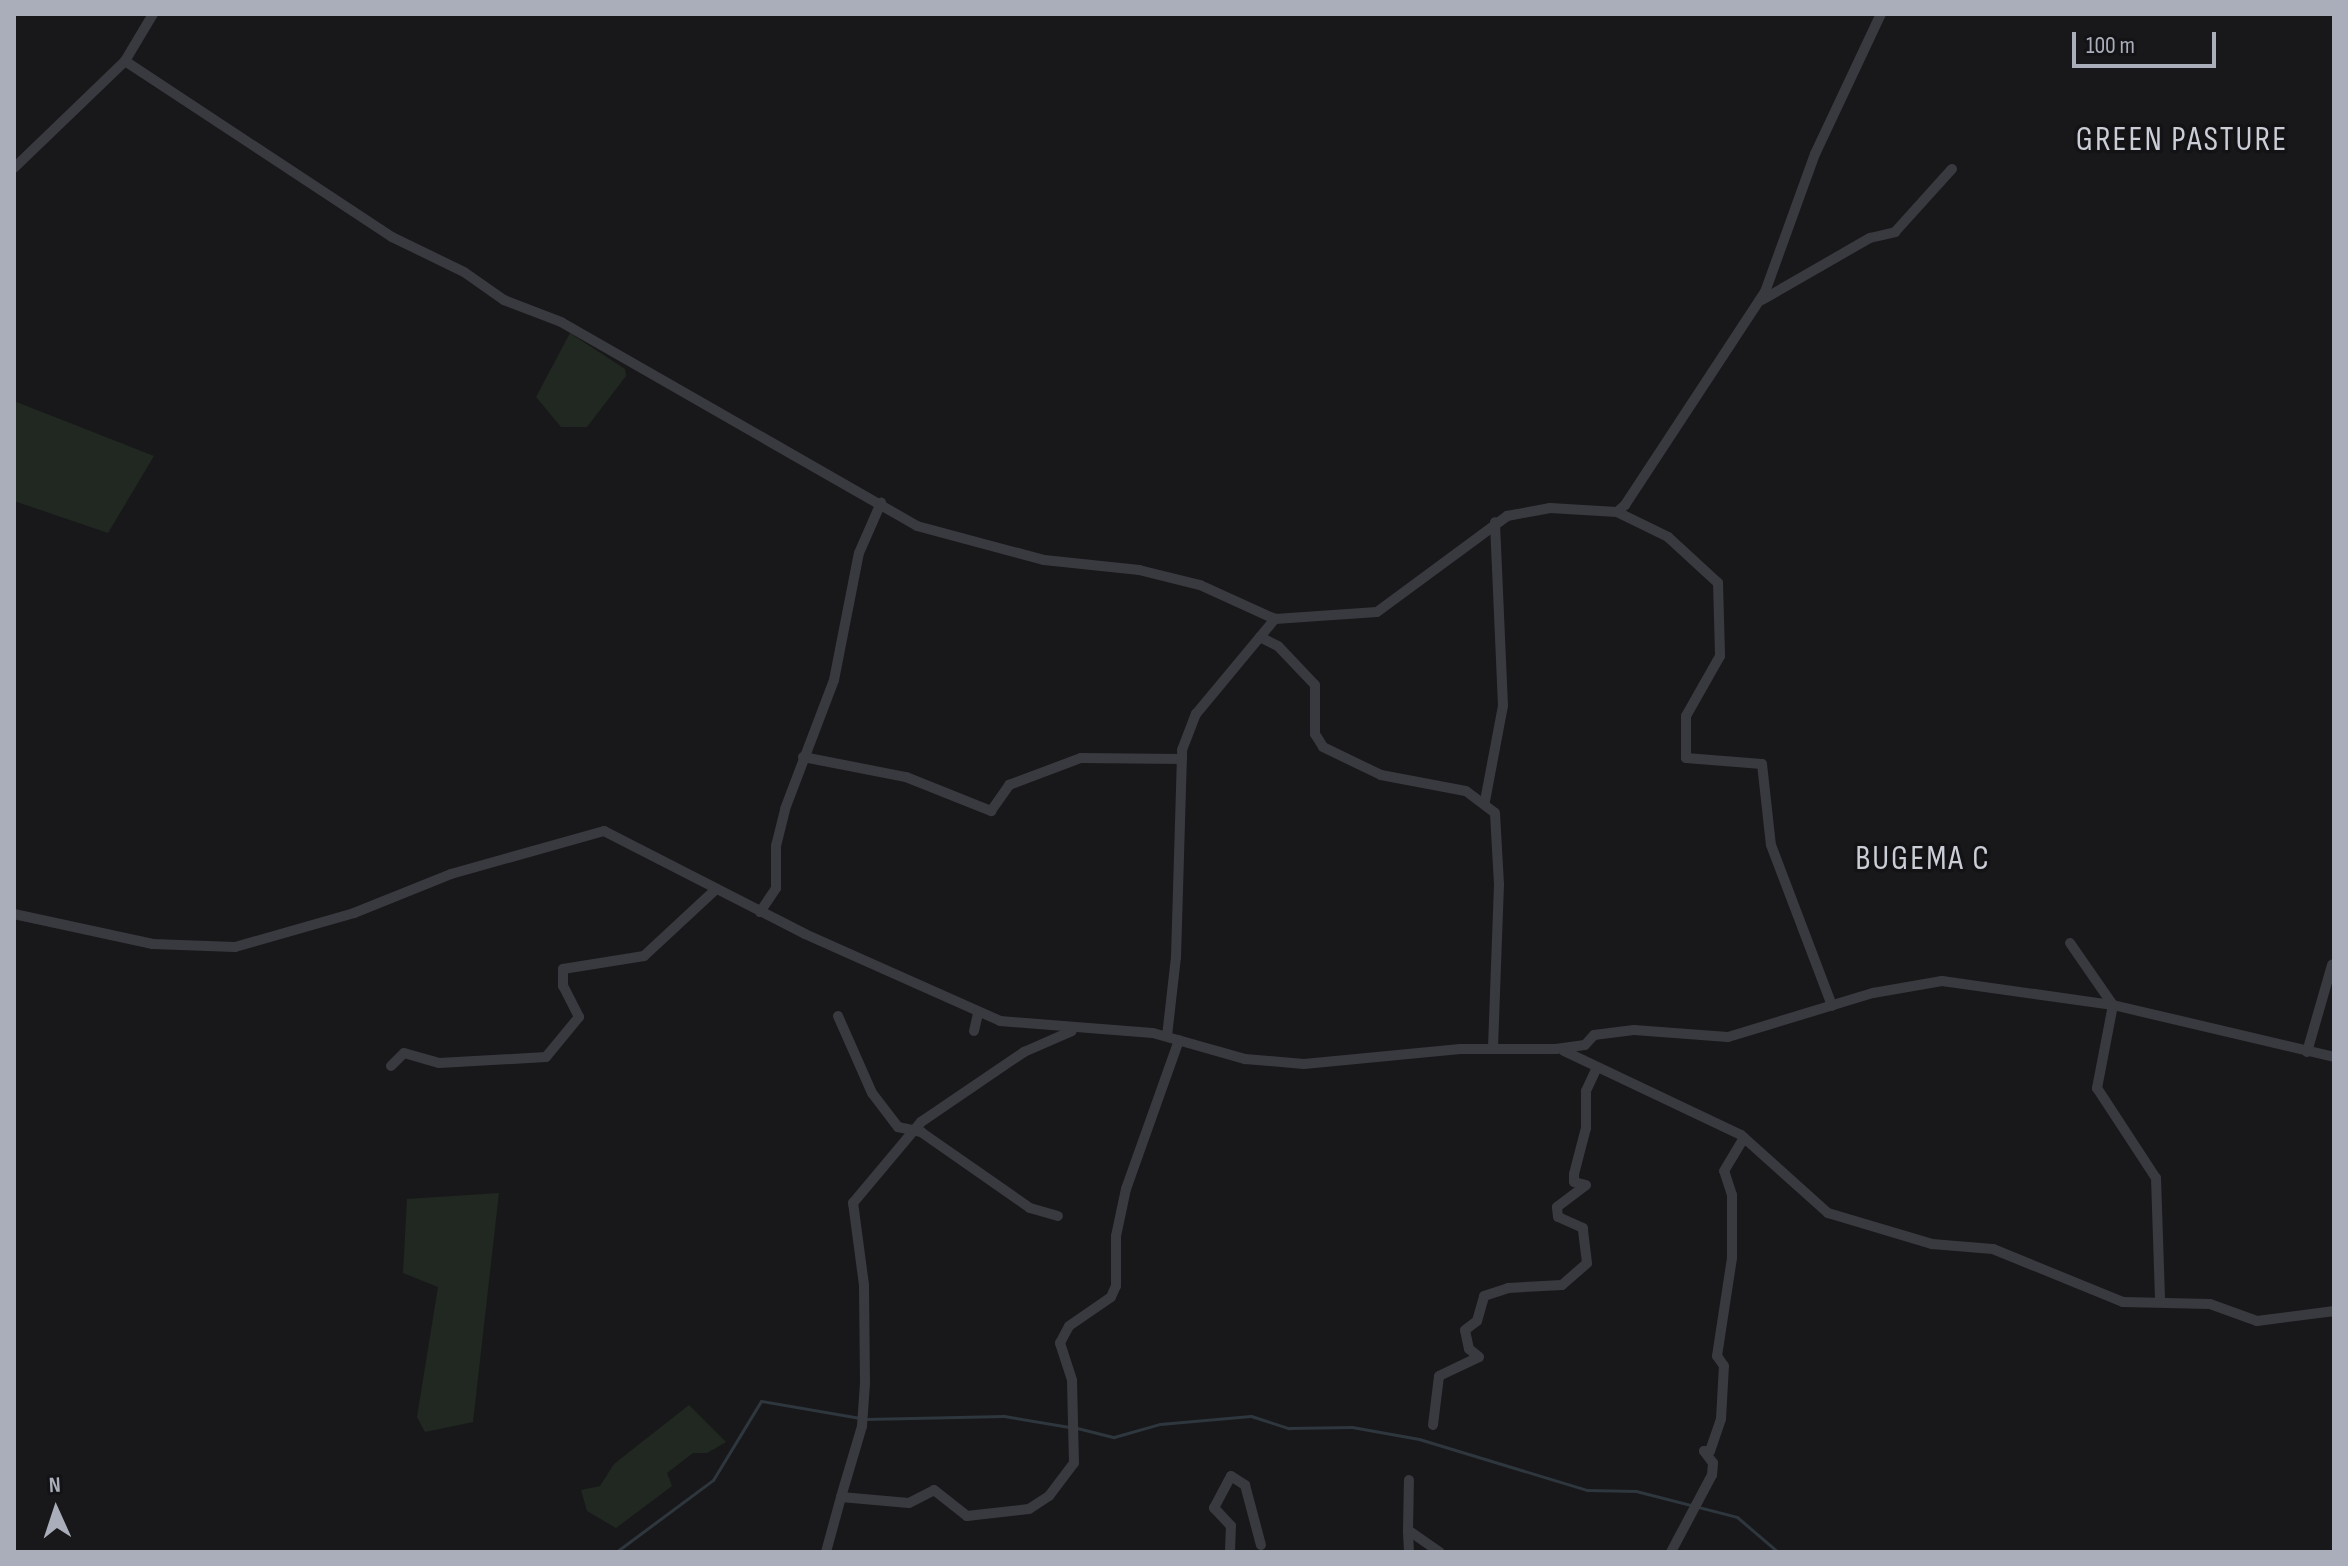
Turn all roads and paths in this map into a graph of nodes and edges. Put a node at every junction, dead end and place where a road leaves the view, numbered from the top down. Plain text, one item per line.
1 (153, 14) edge
2 (1881, 14) edge
3 (125, 61) junction
4 (14, 168) edge
5 (1952, 169) dead end
6 (1757, 304) junction
7 (881, 503) junction
8 (1617, 512) junction
9 (1495, 522) junction
10 (1275, 619) junction
11 (1260, 637) junction
12 (803, 757) junction
13 (1182, 759) junction
14 (1485, 801) junction
15 (715, 890) junction
16 (760, 912) junction
17 (14, 914) edge
18 (2070, 943) dead end
19 (2332, 965) edge
20 (2113, 1005) junction
21 (1832, 1006) junction
22 (978, 1013) junction
23 (838, 1016) dead end
24 (1077, 1029) junction
25 (974, 1031) dead end
26 (1167, 1036) junction
27 (1179, 1040) junction
28 (1493, 1048) junction
29 (1556, 1049) junction
30 (2307, 1052) junction
31 (2334, 1057) edge
32 (391, 1066) dead end
33 (1597, 1067) junction
34 (909, 1132) junction
35 (1744, 1138) junction
36 (1058, 1216) dead end
37 (2160, 1299) junction
38 (2334, 1311) edge
39 (1433, 1425) dead end
40 (1409, 1480) dead end
41 (841, 1497) junction
42 (1408, 1530) junction
43 (1261, 1545) dead end
44 (826, 1552) edge
45 (1230, 1552) edge
46 (1409, 1552) edge
47 (1440, 1552) edge
48 (1671, 1552) edge

1 - 3 street
2 - 6 street
3 - 4 street
3 - 7 street
5 - 6 street
6 - 8 street
7 - 10 street
7 - 12 street
8 - 9 street
8 - 21 street
9 - 10 street
9 - 14 street
10 - 11 street
11 - 13 street
11 - 14 street
12 - 13 street
12 - 16 street
13 - 26 street
14 - 28 street
15 - 16 street
15 - 17 street
15 - 32 street
16 - 22 street
18 - 20 street
19 - 30 street
20 - 21 street
20 - 30 street
20 - 37 street
21 - 29 street
22 - 24 street
22 - 25 street
23 - 34 street
24 - 26 street
24 - 34 street
26 - 27 street
27 - 28 street
27 - 41 street
28 - 29 street
29 - 33 street
30 - 31 street
33 - 35 street
33 - 39 street
34 - 36 street
34 - 41 street
35 - 37 street
35 - 48 street
37 - 38 street
40 - 42 street
41 - 44 street
42 - 46 street
42 - 47 street
43 - 45 street

